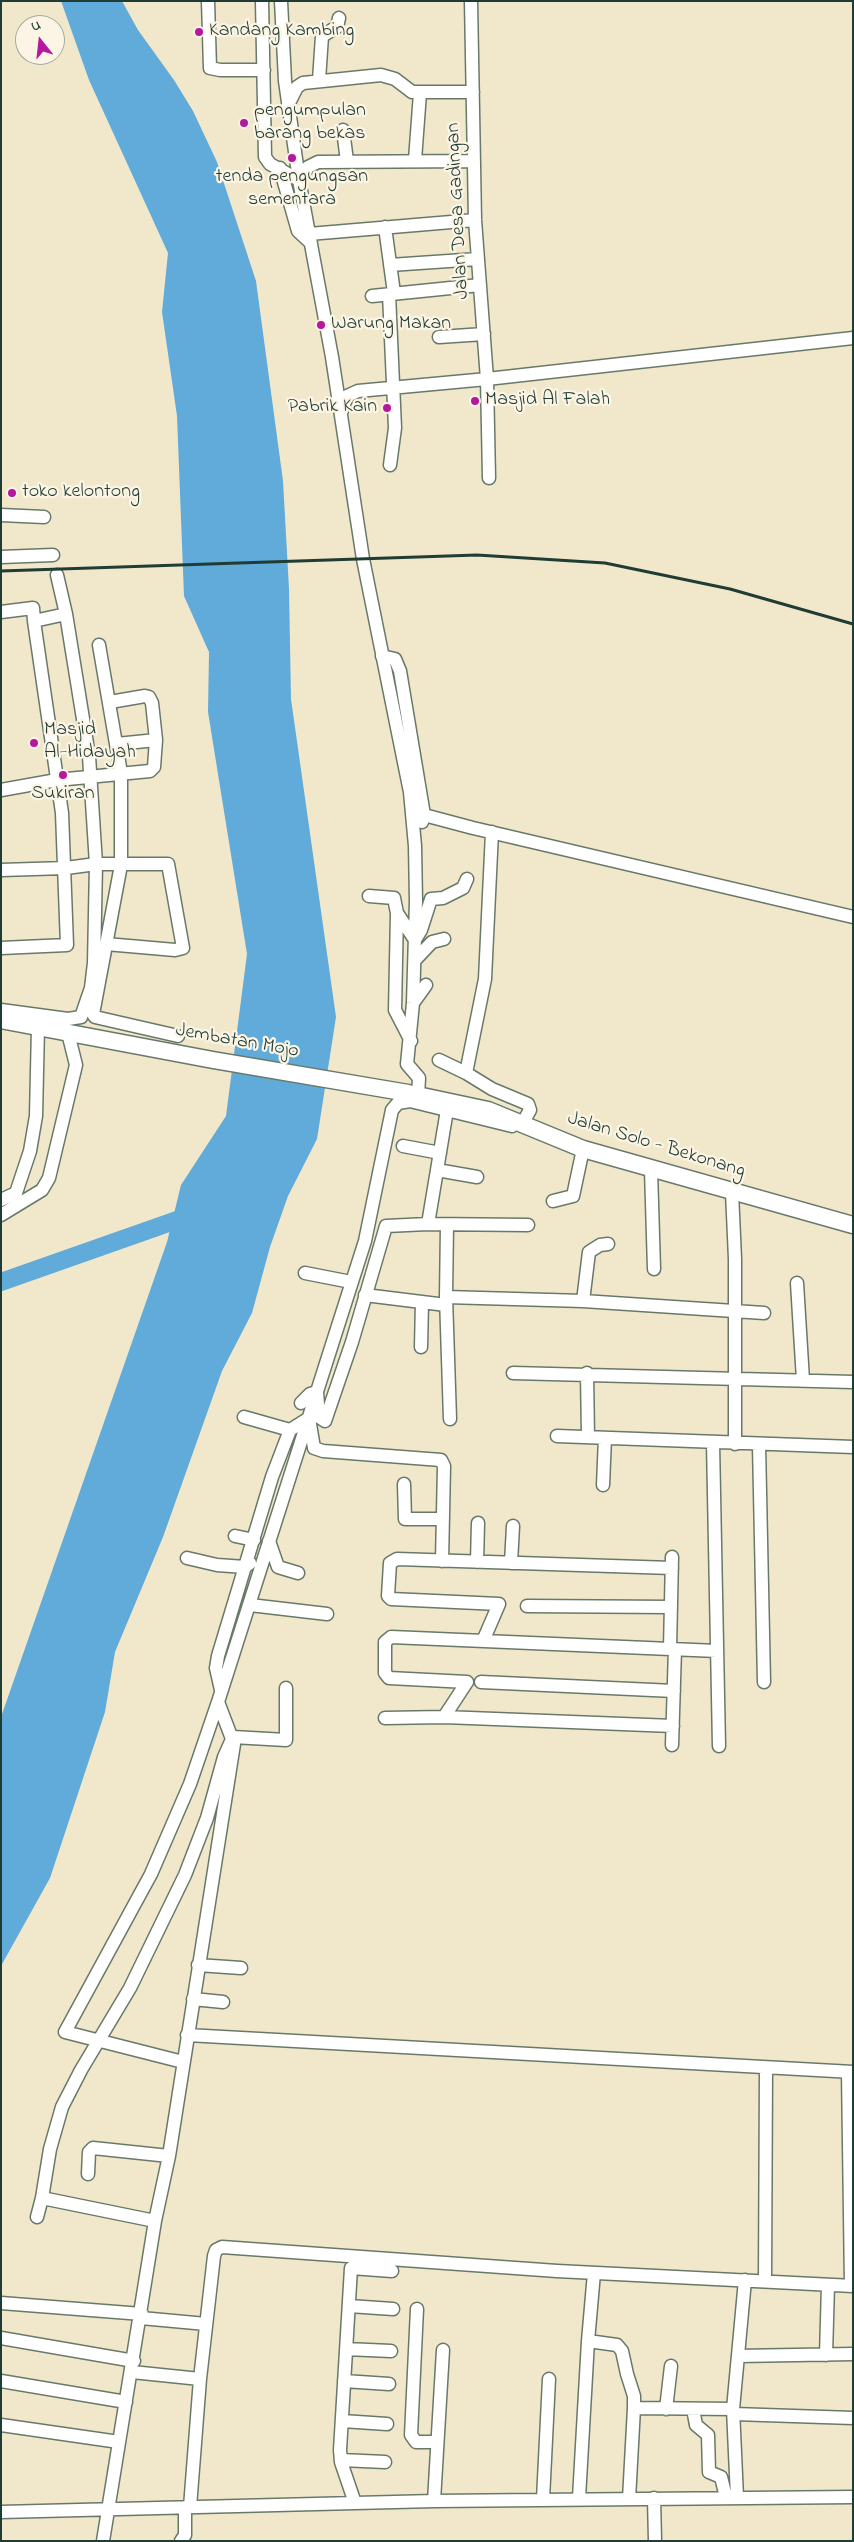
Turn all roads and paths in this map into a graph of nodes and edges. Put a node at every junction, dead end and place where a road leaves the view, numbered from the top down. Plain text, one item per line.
1 (208, 1) edge
2 (262, 1) edge
3 (281, 1) edge
4 (471, 1) edge
5 (338, 18) dead end
6 (264, 70) junction
7 (319, 80) junction
8 (473, 92) junction
9 (420, 93) junction
10 (288, 105) junction
11 (344, 130) dead end
12 (415, 160) junction
13 (347, 161) junction
14 (474, 161) junction
15 (280, 168) junction
16 (299, 180) junction
17 (475, 220) junction
18 (385, 228) junction
19 (310, 238) junction
20 (478, 259) junction
21 (390, 265) junction
22 (480, 285) junction
23 (392, 293) junction
24 (372, 296) dead end
25 (484, 334) junction
26 (439, 337) dead end
27 (853, 338) edge
28 (487, 379) junction
29 (394, 388) junction
30 (341, 413) junction
31 (390, 465) dead end
32 (489, 478) dead end
33 (1, 515) edge
34 (44, 517) dead end
35 (53, 555) dead end
36 (1, 557) edge
37 (57, 575) dead end
38 (1, 612) edge
39 (34, 614) junction
40 (66, 614) junction
41 (99, 645) dead end
42 (382, 656) junction
43 (110, 702) junction
44 (156, 740) junction
45 (117, 744) junction
46 (121, 773) junction
47 (90, 777) junction
48 (57, 780) junction
49 (1, 790) edge
50 (424, 815) junction
51 (492, 832) junction
52 (415, 846) junction
53 (96, 864) junction
54 (121, 865) junction
55 (66, 868) junction
56 (1, 870) edge
57 (466, 879) dead end
58 (369, 896) dead end
59 (397, 913) junction
60 (853, 917) edge
61 (444, 939) dead end
62 (414, 940) junction
63 (106, 944) junction
64 (1, 948) edge
65 (415, 960) junction
66 (426, 985) dead end
67 (413, 1003) junction
68 (1, 1010) edge
69 (1, 1020) edge
70 (38, 1027) junction
71 (73, 1034) junction
72 (178, 1036) dead end
73 (411, 1041) junction
74 (439, 1060) dead end
75 (466, 1072) junction
76 (389, 1089) joint
77 (418, 1096) junction
78 (447, 1110) junction
79 (530, 1127) junction
80 (403, 1146) dead end
81 (583, 1149) junction
82 (440, 1153) junction
83 (437, 1170) junction
84 (651, 1170) junction
85 (478, 1177) dead end
86 (1, 1188) edge
87 (732, 1192) junction
88 (16, 1193) junction
89 (1, 1200) edge
90 (27, 1201) junction
91 (553, 1201) dead end
92 (1, 1215) edge
93 (428, 1224) junction
94 (447, 1225) junction
95 (853, 1225) edge
96 (528, 1226) dead end
97 (608, 1244) dead end
98 (654, 1269) dead end
99 (305, 1273) dead end
100 (351, 1282) junction
101 (797, 1283) dead end
102 (365, 1296) junction
103 (446, 1301) junction
104 (583, 1301) junction
105 (422, 1302) junction
106 (734, 1312) junction
107 (764, 1312) dead end
108 (421, 1347) dead end
109 (513, 1373) dead end
110 (587, 1373) junction
111 (736, 1377) junction
112 (803, 1380) junction
113 (853, 1382) edge
114 (317, 1392) junction
115 (301, 1402) dead end
116 (244, 1417) dead end
117 (309, 1418) junction
118 (450, 1419) dead end
119 (290, 1430) junction
120 (557, 1436) dead end
121 (588, 1437) junction
122 (605, 1438) junction
123 (713, 1443) junction
124 (735, 1444) junction
125 (759, 1445) junction
126 (853, 1447) edge
127 (404, 1484) dead end
128 (603, 1485) dead end
129 (443, 1519) junction
130 (478, 1523) dead end
131 (513, 1526) dead end
132 (235, 1536) dead end
133 (254, 1540) junction
134 (267, 1546) junction
135 (188, 1558) dead end
136 (442, 1561) junction
137 (477, 1562) junction
138 (511, 1563) junction
139 (245, 1567) junction
140 (298, 1572) dead end
141 (250, 1605) junction
142 (527, 1606) dead end
143 (671, 1607) junction
144 (327, 1614) dead end
145 (483, 1641) junction
146 (673, 1649) junction
147 (717, 1651) junction
148 (481, 1682) dead end
149 (764, 1682) dead end
150 (286, 1688) dead end
151 (674, 1691) junction
152 (220, 1696) junction
153 (444, 1717) junction
154 (385, 1718) dead end
155 (673, 1726) junction
156 (232, 1734) junction
157 (672, 1745) dead end
158 (718, 1746) dead end
159 (198, 1965) junction
160 (241, 1968) dead end
161 (193, 1999) junction
162 (223, 2002) dead end
163 (187, 2036) junction
164 (100, 2041) junction
165 (183, 2062) junction
166 (766, 2068) junction
167 (850, 2072) edge
168 (169, 2156) junction
169 (88, 2174) dead end
170 (42, 2198) junction
171 (37, 2217) dead end
172 (155, 2221) junction
173 (392, 2271) dead end
174 (594, 2273) junction
175 (745, 2280) junction
176 (765, 2281) junction
177 (828, 2284) junction
178 (852, 2286) edge
179 (1, 2303) edge
180 (349, 2306) junction
181 (417, 2308) dead end
182 (393, 2309) dead end
183 (141, 2316) junction
184 (206, 2324) junction
185 (1, 2338) edge
186 (588, 2341) junction
187 (346, 2349) junction
188 (443, 2350) dead end
189 (391, 2351) dead end
190 (853, 2354) edge
191 (826, 2355) junction
192 (738, 2356) junction
193 (671, 2366) dead end
194 (133, 2367) junction
195 (200, 2379) junction
196 (549, 2379) dead end
197 (1, 2381) edge
198 (344, 2381) junction
199 (389, 2384) dead end
200 (126, 2402) junction
201 (634, 2408) junction
202 (666, 2409) junction
203 (693, 2409) junction
204 (734, 2411) junction
205 (853, 2418) edge
206 (342, 2421) junction
207 (387, 2424) dead end
208 (1, 2425) edge
209 (119, 2442) junction
210 (436, 2442) junction
211 (341, 2460) junction
212 (385, 2462) dead end
213 (732, 2497) junction
214 (853, 2497) edge
215 (579, 2498) junction
216 (629, 2498) junction
217 (654, 2498) junction
218 (543, 2499) junction
219 (434, 2501) junction
220 (355, 2503) junction
221 (187, 2507) junction
222 (109, 2508) junction
223 (1, 2512) edge
224 (103, 2541) edge
225 (181, 2541) edge
226 (655, 2541) edge

1 - 6 street
2 - 6 street
3 - 10 street
4 - 8 street, Jalan Desa Gadingan
5 - 7 street
6 - 15 street
7 - 9 street
7 - 10 street
8 - 9 street
8 - 14 street, Jalan Desa Gadingan
9 - 12 street
10 - 16 street
11 - 13 street
12 - 13 street
12 - 14 street
13 - 16 street
14 - 17 street, Jalan Desa Gadingan
15 - 16 street
15 - 19 street
16 - 19 street
17 - 18 street
17 - 20 street, Jalan Desa Gadingan
18 - 19 street
18 - 21 street
19 - 30 street
20 - 21 street
20 - 22 street, Jalan Desa Gadingan
21 - 23 street
22 - 23 street
22 - 25 street, Jalan Desa Gadingan
23 - 24 street
23 - 29 street
25 - 26 street
25 - 28 street, Jalan Desa Gadingan
27 - 28 street
28 - 29 street
28 - 32 street, Jalan Desa Gadingan
29 - 30 street
29 - 31 street
30 - 42 street
33 - 34 street
35 - 36 street
37 - 40 street
38 - 39 street
39 - 40 street
39 - 48 street
40 - 47 street
41 - 43 street
42 - 50 street
42 - 52 street
43 - 44 street
43 - 45 street
44 - 45 street
44 - 46 street
45 - 46 street
46 - 47 street
46 - 54 street
47 - 48 street
47 - 53 street
48 - 49 street
48 - 55 street
50 - 51 street
50 - 52 street
51 - 60 street
51 - 75 street
52 - 62 street
53 - 54 street
53 - 55 street
53 - 68 street
54 - 63 street
54 - 63 street
55 - 56 street
55 - 64 street
57 - 62 street
58 - 59 street
59 - 62 street
59 - 73 street
61 - 65 street
62 - 65 street
63 - 72 street
65 - 67 street
66 - 67 street
67 - 73 street
69 - 70 main road, Jembatan Mojo
70 - 71 main road, Jembatan Mojo
70 - 88 street
71 - 76 main road, Jembatan Mojo
71 - 90 street
73 - 77 street
74 - 75 street
75 - 79 street
76 - 77 main road, Jalan Solo - Bekonang
77 - 79 main road, Jalan Solo - Bekonang
78 - 79 street
78 - 82 street
78 - 100 street
79 - 81 main road, Jalan Solo - Bekonang
80 - 82 street
81 - 84 main road, Jalan Solo - Bekonang
81 - 91 street
82 - 83 street
83 - 85 street
83 - 93 street
84 - 87 main road, Jalan Solo - Bekonang
84 - 98 street
86 - 88 street
87 - 95 main road, Jalan Solo - Bekonang
87 - 106 street
88 - 89 street
88 - 90 street
90 - 92 street
93 - 94 street
93 - 102 street
94 - 96 street
94 - 103 street
97 - 104 street
99 - 100 street
100 - 114 street
101 - 112 street
102 - 105 street
102 - 114 street
103 - 104 street
103 - 105 street
103 - 118 street
104 - 106 street
105 - 108 street
106 - 107 street
106 - 111 street
109 - 110 street
110 - 111 street
110 - 121 street
111 - 112 street
111 - 124 street
112 - 113 street
114 - 115 street
114 - 117 street
116 - 119 street
117 - 119 street
117 - 129 street
117 - 134 street
119 - 133 street
120 - 121 street
121 - 122 street
122 - 123 street
122 - 128 street
123 - 124 street
123 - 147 street
124 - 125 street
125 - 126 street
125 - 149 street
127 - 129 street
129 - 136 street
130 - 137 street
131 - 138 street
132 - 133 street
133 - 139 street
134 - 139 street
134 - 140 street
134 - 141 street
135 - 139 street
136 - 137 street
136 - 145 street
137 - 138 street
138 - 143 street
139 - 152 street
141 - 144 street
141 - 152 street
142 - 143 street
143 - 146 street
145 - 146 street
145 - 153 street
146 - 147 street
146 - 151 street
147 - 158 street
148 - 151 street
150 - 156 street
151 - 155 street
152 - 156 street
152 - 164 street
153 - 154 street
153 - 155 street
155 - 157 street
156 - 159 street
156 - 164 street
159 - 160 street
159 - 161 street
161 - 162 street
161 - 163 street
163 - 165 street
163 - 166 street
164 - 165 street
164 - 170 street
165 - 168 street
166 - 167 street
166 - 176 street
167 - 178 street
168 - 169 street
168 - 172 street
170 - 171 street
170 - 172 street
172 - 183 street
173 - 180 street
174 - 175 street
174 - 184 street
174 - 186 street
175 - 176 street
175 - 192 street
176 - 177 street
177 - 178 street
177 - 191 street
179 - 183 street
180 - 182 street
180 - 187 street
181 - 210 street
183 - 184 street
183 - 194 street
184 - 195 street
185 - 194 street
186 - 201 street
186 - 215 street
187 - 189 street
187 - 198 street
188 - 210 street
190 - 191 street
191 - 192 street
192 - 204 street
193 - 202 street
194 - 195 street
194 - 200 street
195 - 221 street
196 - 218 street
197 - 200 street
198 - 199 street
198 - 206 street
200 - 209 street
201 - 202 street
201 - 216 street
202 - 203 street
203 - 204 street
203 - 213 street
204 - 205 street
204 - 213 street
206 - 207 street
206 - 211 street
208 - 209 street
209 - 222 street
210 - 219 street
211 - 212 street
211 - 220 street
213 - 214 street
213 - 217 street
215 - 216 street
215 - 218 street
216 - 217 street
217 - 226 street
218 - 219 street
219 - 220 street
220 - 221 street
221 - 222 street
221 - 225 street
222 - 223 street
222 - 224 street

